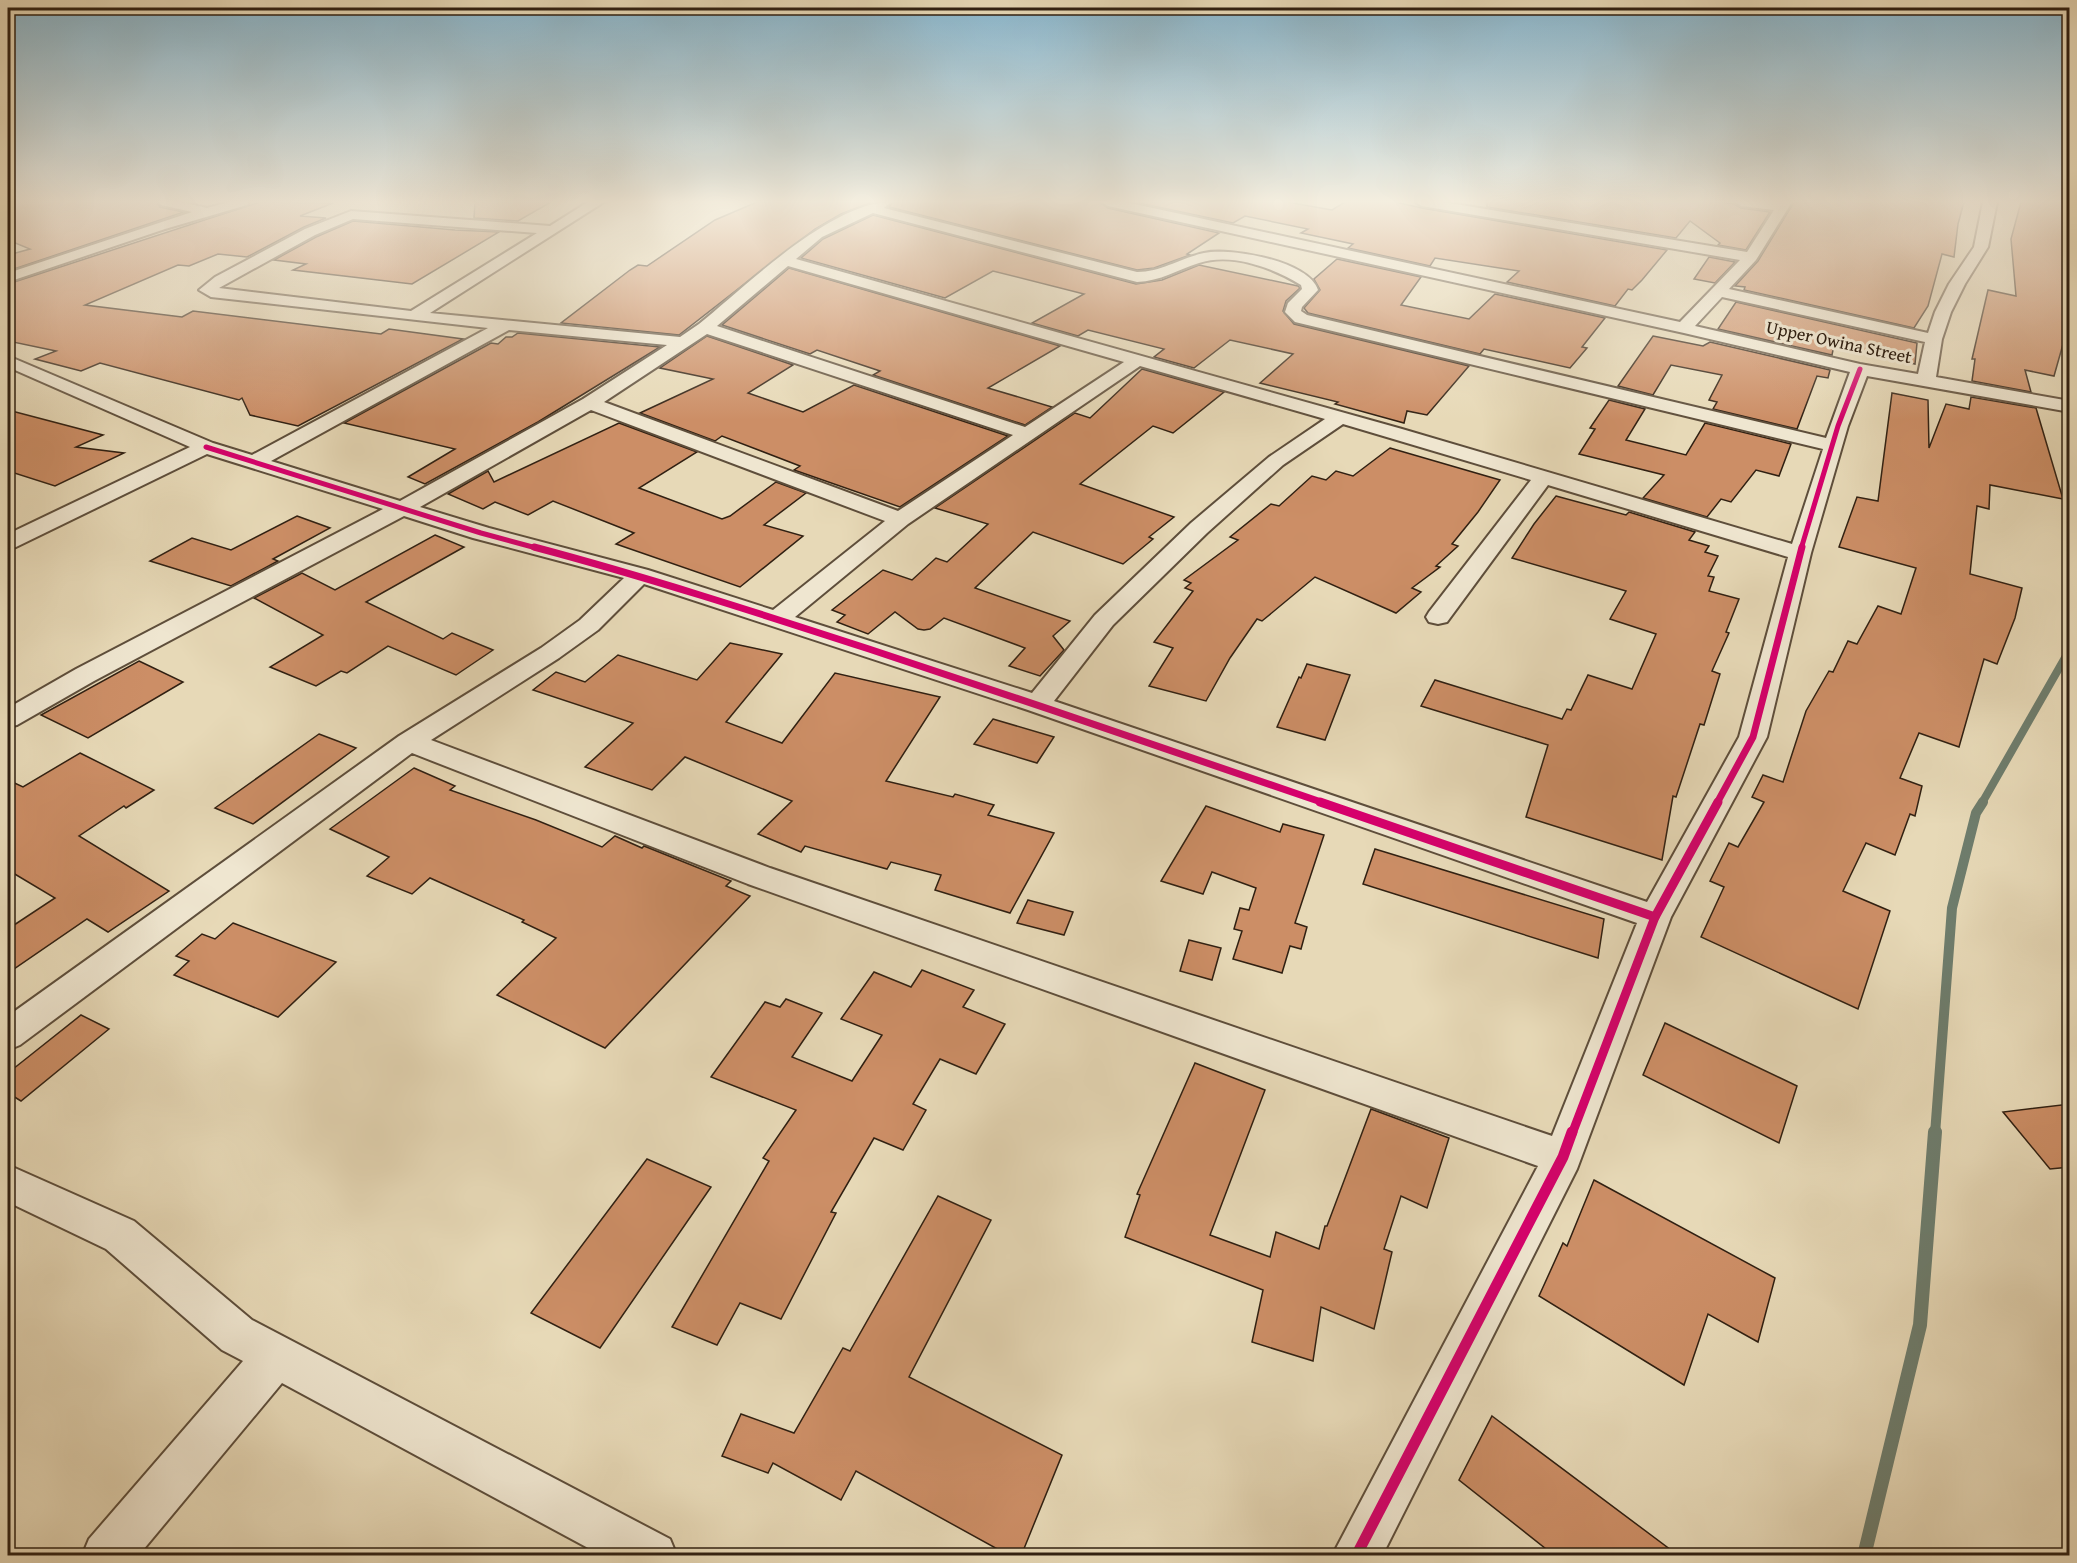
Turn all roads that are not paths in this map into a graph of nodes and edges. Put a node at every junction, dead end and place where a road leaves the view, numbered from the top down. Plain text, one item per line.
1 (229, 275) edge
2 (480, 275) edge
3 (770, 275) edge
4 (836, 275) edge
5 (1130, 275) edge
6 (1164, 275) edge
7 (1293, 275) edge
8 (1441, 275) edge
9 (1734, 275) edge
10 (1964, 275) edge
11 (1718, 291) junction
12 (414, 316) junction
13 (506, 325) junction
14 (705, 328) junction
15 (1684, 328) junction
16 (1934, 339) junction
17 (683, 342) junction
18 (1138, 360) junction
19 (8, 361) edge
20 (1860, 369) junction
21 (1926, 381) junction
22 (590, 404) junction
23 (2070, 407) edge
24 (1341, 418) junction
25 (1029, 434) junction
26 (1834, 446) junction
27 (206, 447) junction
28 (254, 462) junction
29 (1543, 478) junction
30 (404, 507) junction
31 (900, 519) junction
32 (8, 542) edge
33 (1800, 553) junction
34 (640, 575) junction
35 (1438, 617) dead end
36 (777, 619) junction
37 (1036, 704) junction
38 (8, 719) edge
39 (409, 742) junction
40 (1654, 917) junction
41 (8, 1035) edge
42 (1563, 1157) junction
43 (8, 1183) edge
44 (277, 1355) junction
45 (106, 1556) edge
46 (653, 1556) edge
47 (1356, 1556) edge

1 - 12 street
2 - 12 street
3 - 14 street
4 - 18 street
5 - 6 street
7 - 26 street
8 - 15 street, Upper Owina Street
9 - 11 street
10 - 16 street
11 - 15 street
11 - 16 street
12 - 13 street
13 - 17 street
13 - 28 street
14 - 17 street
14 - 25 street
15 - 20 street, Upper Owina Street
16 - 21 street
17 - 22 street
18 - 24 street
18 - 25 street
19 - 27 street
20 - 21 street, Upper Owina Street
20 - 26 street
21 - 23 street, Upper Owina Street
22 - 30 street
22 - 31 street
24 - 29 street
24 - 37 street
25 - 31 street
26 - 33 street
27 - 28 street
27 - 32 street
28 - 30 street
29 - 33 street
29 - 35 street
30 - 34 street
30 - 38 street
31 - 36 street
33 - 40 street
34 - 36 street
34 - 39 street
36 - 37 street
37 - 40 street
39 - 41 street
39 - 42 street
40 - 42 street
42 - 47 street
43 - 44 street
44 - 45 street
44 - 46 street

